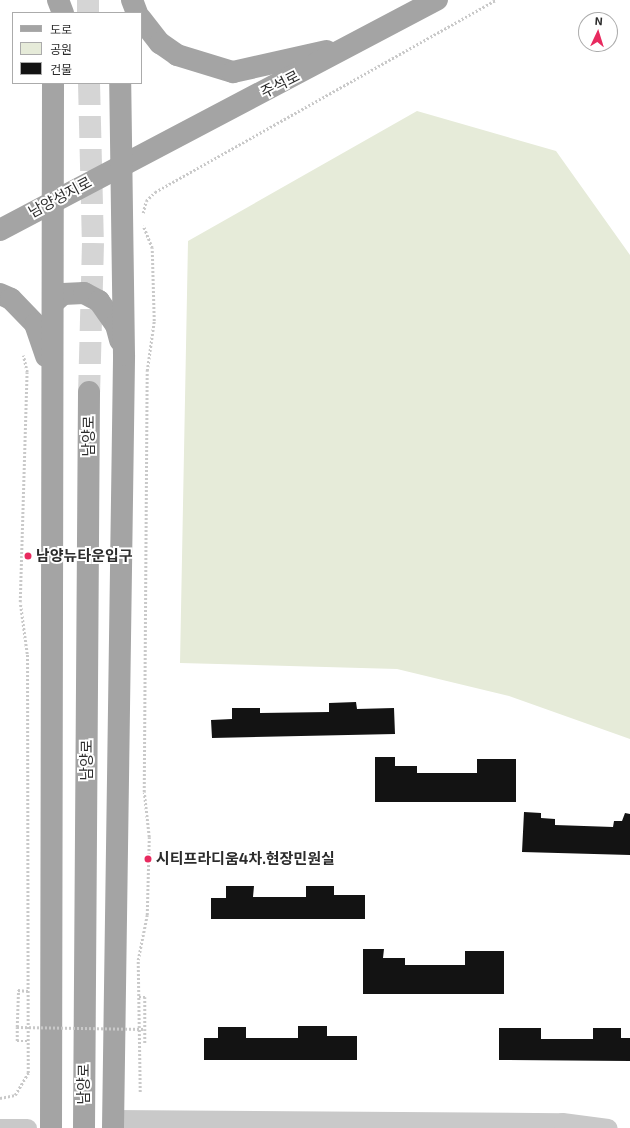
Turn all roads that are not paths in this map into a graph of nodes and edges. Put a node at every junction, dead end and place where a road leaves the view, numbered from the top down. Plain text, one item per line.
1 (52, 0) edge
2 (58, 0) edge
3 (120, 0) edge
4 (132, 0) edge
5 (437, 0) edge
6 (52, 12) edge
7 (63, 12) edge
8 (119, 12) edge
9 (137, 12) edge
10 (142, 20) edge
11 (355, 45) junction
12 (53, 84) edge
13 (120, 84) edge
14 (121, 166) junction
15 (54, 200) junction
16 (0, 230) edge
17 (0, 294) edge
18 (53, 303) junction
19 (124, 355) junction
20 (51, 379) junction
21 (89, 392) tunnel mouth
22 (113, 1124) edge
23 (421, 1124) edge
24 (0, 1128) edge
25 (27, 1128) edge
26 (51, 1128) edge
27 (84, 1128) edge
28 (608, 1128) edge

1 - 6 main road
2 - 7 main road
3 - 8 main road
4 - 9 main road
5 - 11 main road, 주석로
10 - 11 main road
11 - 14 main road, 주석로
12 - 15 main road
13 - 14 main road
14 - 15 main road, 남양성지로
14 - 19 main road
15 - 16 main road, 남양성지로
15 - 18 main road
17 - 20 main road
18 - 19 main road
18 - 20 main road
19 - 22 main road
20 - 26 main road
21 - 27 main road, 남양로
22 - 23 street
23 - 28 street
24 - 25 street

